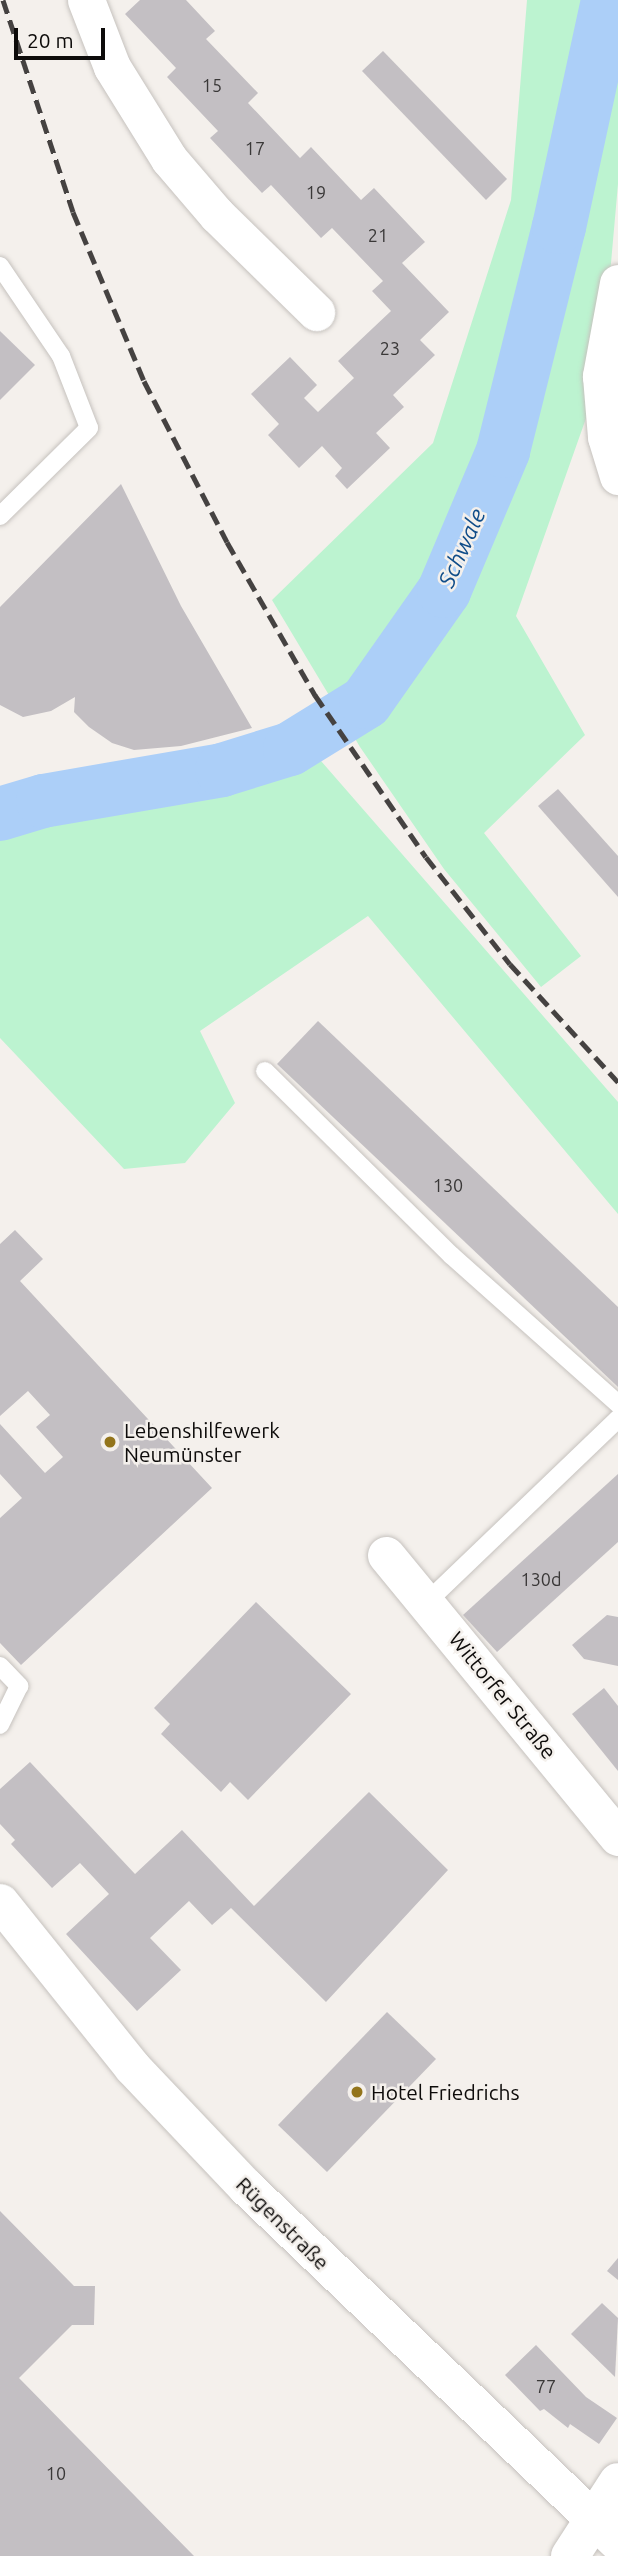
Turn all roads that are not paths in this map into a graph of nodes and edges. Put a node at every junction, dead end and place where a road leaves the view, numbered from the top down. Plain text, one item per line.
1 (86, 0) edge
2 (0, 266) edge
3 (618, 283) edge
4 (316, 312) dead end
5 (618, 476) edge
6 (0, 516) edge
7 (265, 1071) dead end
8 (618, 1404) edge
9 (618, 1419) edge
10 (386, 1555) dead end
11 (427, 1602) junction
12 (0, 1665) edge
13 (0, 1725) edge
14 (618, 1837) edge
15 (0, 1902) edge
16 (618, 2482) edge
17 (606, 2531) edge
18 (570, 2556) edge

1 - 4 street
2 - 6 lane
3 - 5 street
7 - 8 lane
9 - 11 lane
10 - 11 street, Wittorfer Straße
11 - 14 street, Wittorfer Straße
12 - 13 lane
15 - 17 street, Rügenstraße
16 - 17 street
17 - 18 street

